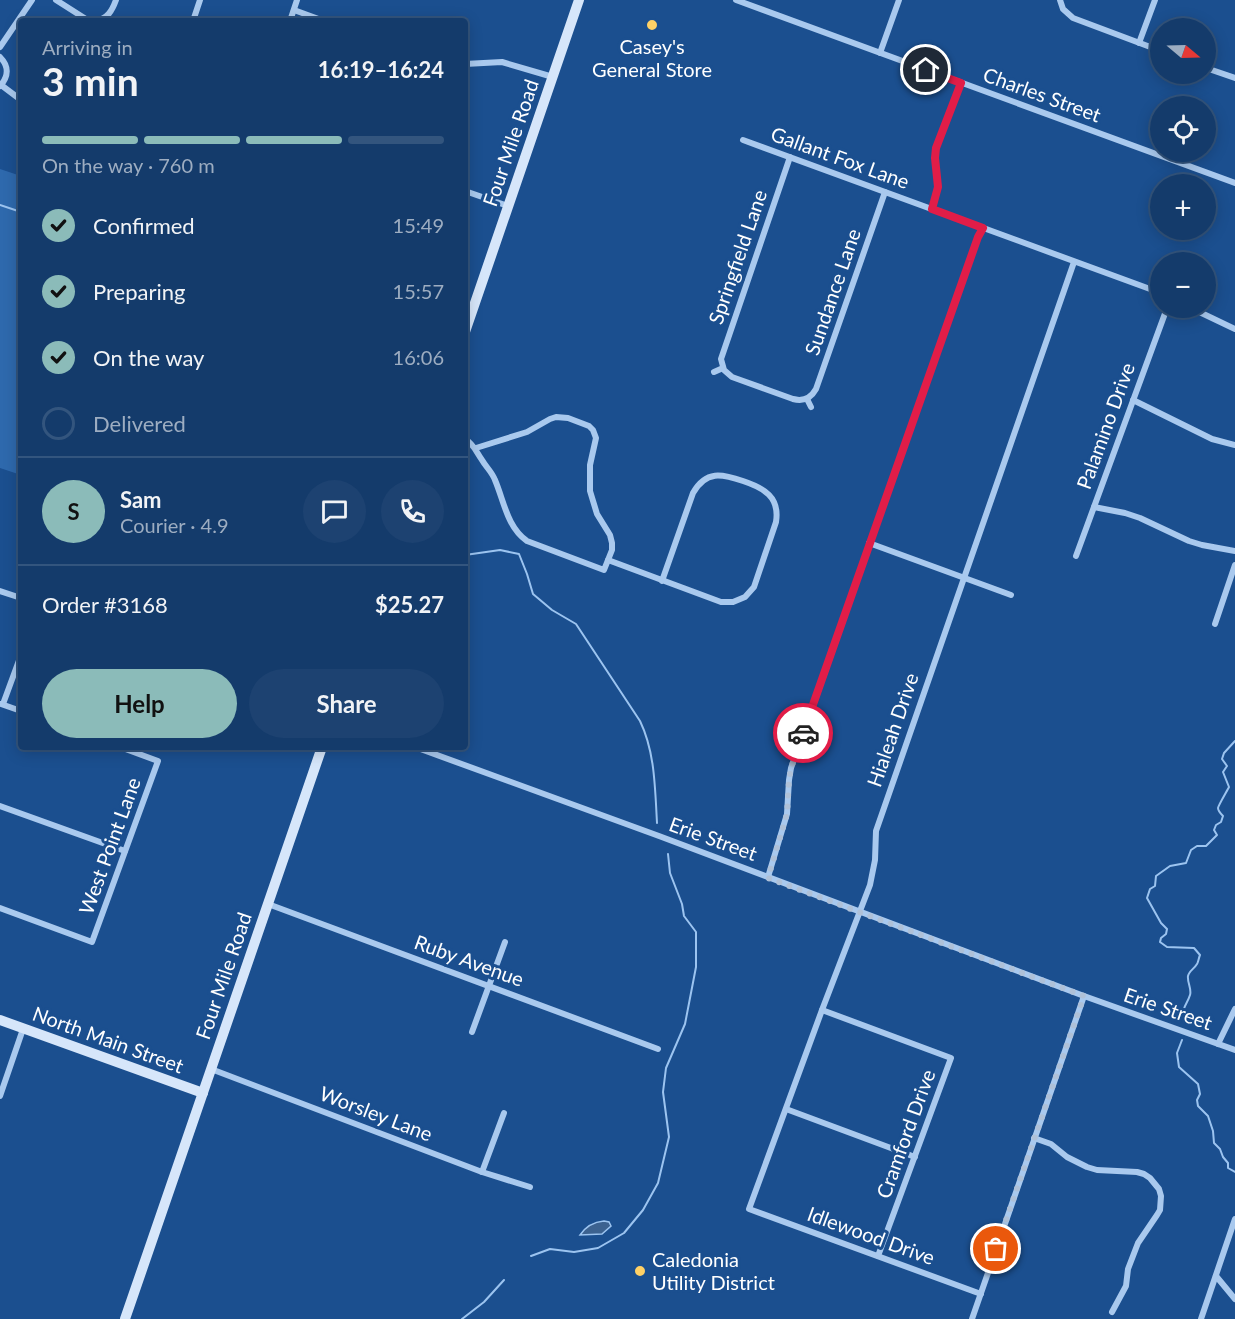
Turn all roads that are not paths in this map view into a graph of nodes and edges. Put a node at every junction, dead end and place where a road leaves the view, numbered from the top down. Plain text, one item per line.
1 (32, 0) edge
2 (56, 0) edge
3 (116, 0) edge
4 (200, 0) edge
5 (297, 0) edge
6 (579, 0) edge
7 (736, 0) edge
8 (899, 0) edge
9 (1060, 0) edge
10 (1155, 0) edge
11 (294, 10) junction
12 (20, 18) edge
13 (84, 18) edge
14 (105, 18) edge
15 (194, 18) edge
16 (291, 18) edge
17 (316, 18) edge
18 (18, 21) edge
19 (1139, 43) junction
20 (0, 47) edge
21 (1150, 47) edge
22 (880, 53) junction
23 (0, 57) edge
24 (468, 64) edge
25 (1216, 71) edge
26 (553, 77) junction
27 (1235, 78) edge
28 (961, 83) junction
29 (0, 86) edge
30 (18, 98) edge
31 (743, 140) dead end
32 (790, 157) junction
33 (1235, 183) edge
34 (468, 192) edge
35 (885, 192) junction
36 (508, 206) junction
37 (932, 209) junction
38 (983, 228) junction
39 (1074, 261) junction
40 (1150, 289) edge
41 (1163, 318) edge
42 (1212, 318) edge
43 (468, 323) edge
44 (1235, 329) edge
45 (723, 368) junction
46 (714, 372) dead end
47 (807, 399) junction
48 (1133, 400) junction
49 (811, 407) dead end
50 (468, 441) edge
51 (1235, 445) edge
52 (476, 448) junction
53 (1094, 507) junction
54 (869, 543) junction
55 (1235, 551) edge
56 (1076, 556) dead end
57 (608, 560) junction
58 (1235, 565) edge
59 (964, 578) junction
60 (662, 581) junction
61 (0, 591) edge
62 (1011, 595) dead end
63 (18, 597) edge
64 (1215, 624) dead end
65 (18, 663) edge
66 (2, 704) edge
67 (18, 710) edge
68 (128, 750) edge
69 (321, 750) edge
70 (423, 750) edge
71 (0, 806) edge
72 (125, 851) junction
73 (768, 878) junction
74 (268, 904) junction
75 (0, 908) edge
76 (860, 912) junction
77 (505, 942) dead end
78 (488, 986) junction
79 (1084, 996) junction
80 (1235, 1009) edge
81 (822, 1010) junction
82 (0, 1020) edge
83 (23, 1029) junction
84 (472, 1032) dead end
85 (1218, 1044) junction
86 (658, 1049) dead end
87 (1235, 1050) edge
88 (211, 1070) junction
89 (203, 1093) junction
90 (0, 1096) edge
91 (786, 1109) junction
92 (504, 1113) dead end
93 (1034, 1138) junction
94 (915, 1157) junction
95 (482, 1172) junction
96 (530, 1187) dead end
97 (749, 1209) joint
98 (1235, 1219) edge
99 (878, 1256) junction
100 (1216, 1276) junction
101 (981, 1294) junction
102 (1235, 1299) edge
103 (1112, 1312) dead end
104 (125, 1319) edge
105 (972, 1319) edge
106 (1201, 1319) edge

1 - 12 street
2 - 13 street
3 - 14 street
4 - 15 street
5 - 11 street
6 - 26 main road, Four Mile Road
7 - 22 street, Charles Street
8 - 22 street
9 - 19 street
10 - 19 street
11 - 16 street
11 - 17 street
18 - 20 street
19 - 21 street
22 - 28 street, Charles Street
23 - 29 street
24 - 26 street
25 - 27 street
26 - 36 main road, Four Mile Road
28 - 33 street, Charles Street
28 - 37 street
29 - 30 street
31 - 32 street, Gallant Fox Lane
32 - 35 street, Gallant Fox Lane
32 - 45 street, Springfield Lane
34 - 36 street
35 - 37 street, Gallant Fox Lane
35 - 47 street, Sundance Lane
36 - 43 main road, Four Mile Road
37 - 38 street, Gallant Fox Lane
38 - 39 street, Gallant Fox Lane
38 - 54 street
39 - 40 street, Gallant Fox Lane
39 - 59 street, Hialeah Drive
41 - 48 street, Palamino Drive
42 - 44 street
45 - 46 street
45 - 47 street
47 - 49 street
48 - 51 street
48 - 53 street, Palamino Drive
50 - 52 street
52 - 57 street
52 - 57 street
53 - 55 street
53 - 56 street, Palamino Drive
54 - 59 street
54 - 73 street
57 - 60 street
58 - 64 street
59 - 62 street
59 - 76 street, Hialeah Drive
60 - 60 street
61 - 63 street
65 - 66 street
66 - 67 street
68 - 72 street, West Point Lane
69 - 74 main road, Four Mile Road
70 - 73 street, Erie Street
71 - 72 street
72 - 75 street, West Point Lane
73 - 76 street, Erie Street
74 - 78 street, Ruby Avenue
74 - 88 main road, Four Mile Road
76 - 79 street, Erie Street
76 - 81 street, Hialeah Drive
77 - 78 street
78 - 84 street
78 - 86 street, Ruby Avenue
79 - 85 street, Erie Street
79 - 93 street
80 - 85 street
81 - 91 street, Hialeah Drive
81 - 94 street, Cramford Drive
82 - 83 main road, North Main Street
83 - 89 main road, North Main Street
83 - 90 street
85 - 87 street, Erie Street
88 - 89 main road, Four Mile Road
88 - 95 street, Worsley Lane
89 - 104 main road, Four Mile Road
91 - 94 street
91 - 97 street, Hialeah Drive
92 - 95 street
93 - 101 street
93 - 103 street
94 - 99 street, Cramford Drive
95 - 96 street, Worsley Lane
97 - 99 street, Idlewood Drive
98 - 100 street
99 - 101 street, Idlewood Drive
100 - 102 street
100 - 106 street
101 - 105 street

